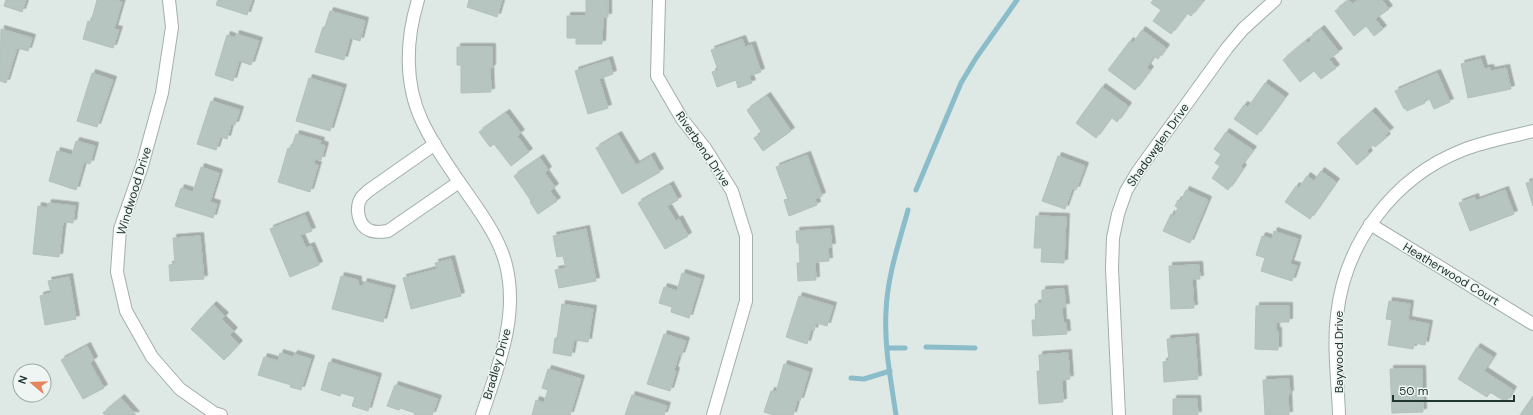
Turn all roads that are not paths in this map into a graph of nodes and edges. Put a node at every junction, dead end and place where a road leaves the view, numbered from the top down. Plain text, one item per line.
1 (169, 0) edge
2 (418, 0) edge
3 (660, 0) edge
4 (1275, 0) edge
5 (1533, 131) edge
6 (435, 144) junction
7 (459, 182) junction
8 (1370, 224) junction
9 (1533, 324) edge
10 (220, 415) edge
11 (482, 415) edge
12 (713, 415) edge
13 (1119, 415) edge
14 (1339, 415) edge

1 - 10 street, Windwood Drive
2 - 6 street, Bradley Drive
3 - 12 street, Riverbend Drive
4 - 13 street, Shadowglen Drive
5 - 8 street, Baywood Drive
6 - 7 street, Bradley Drive
6 - 7 street
7 - 11 street, Bradley Drive
8 - 9 street, Heatherwood Court
8 - 14 street, Baywood Drive

